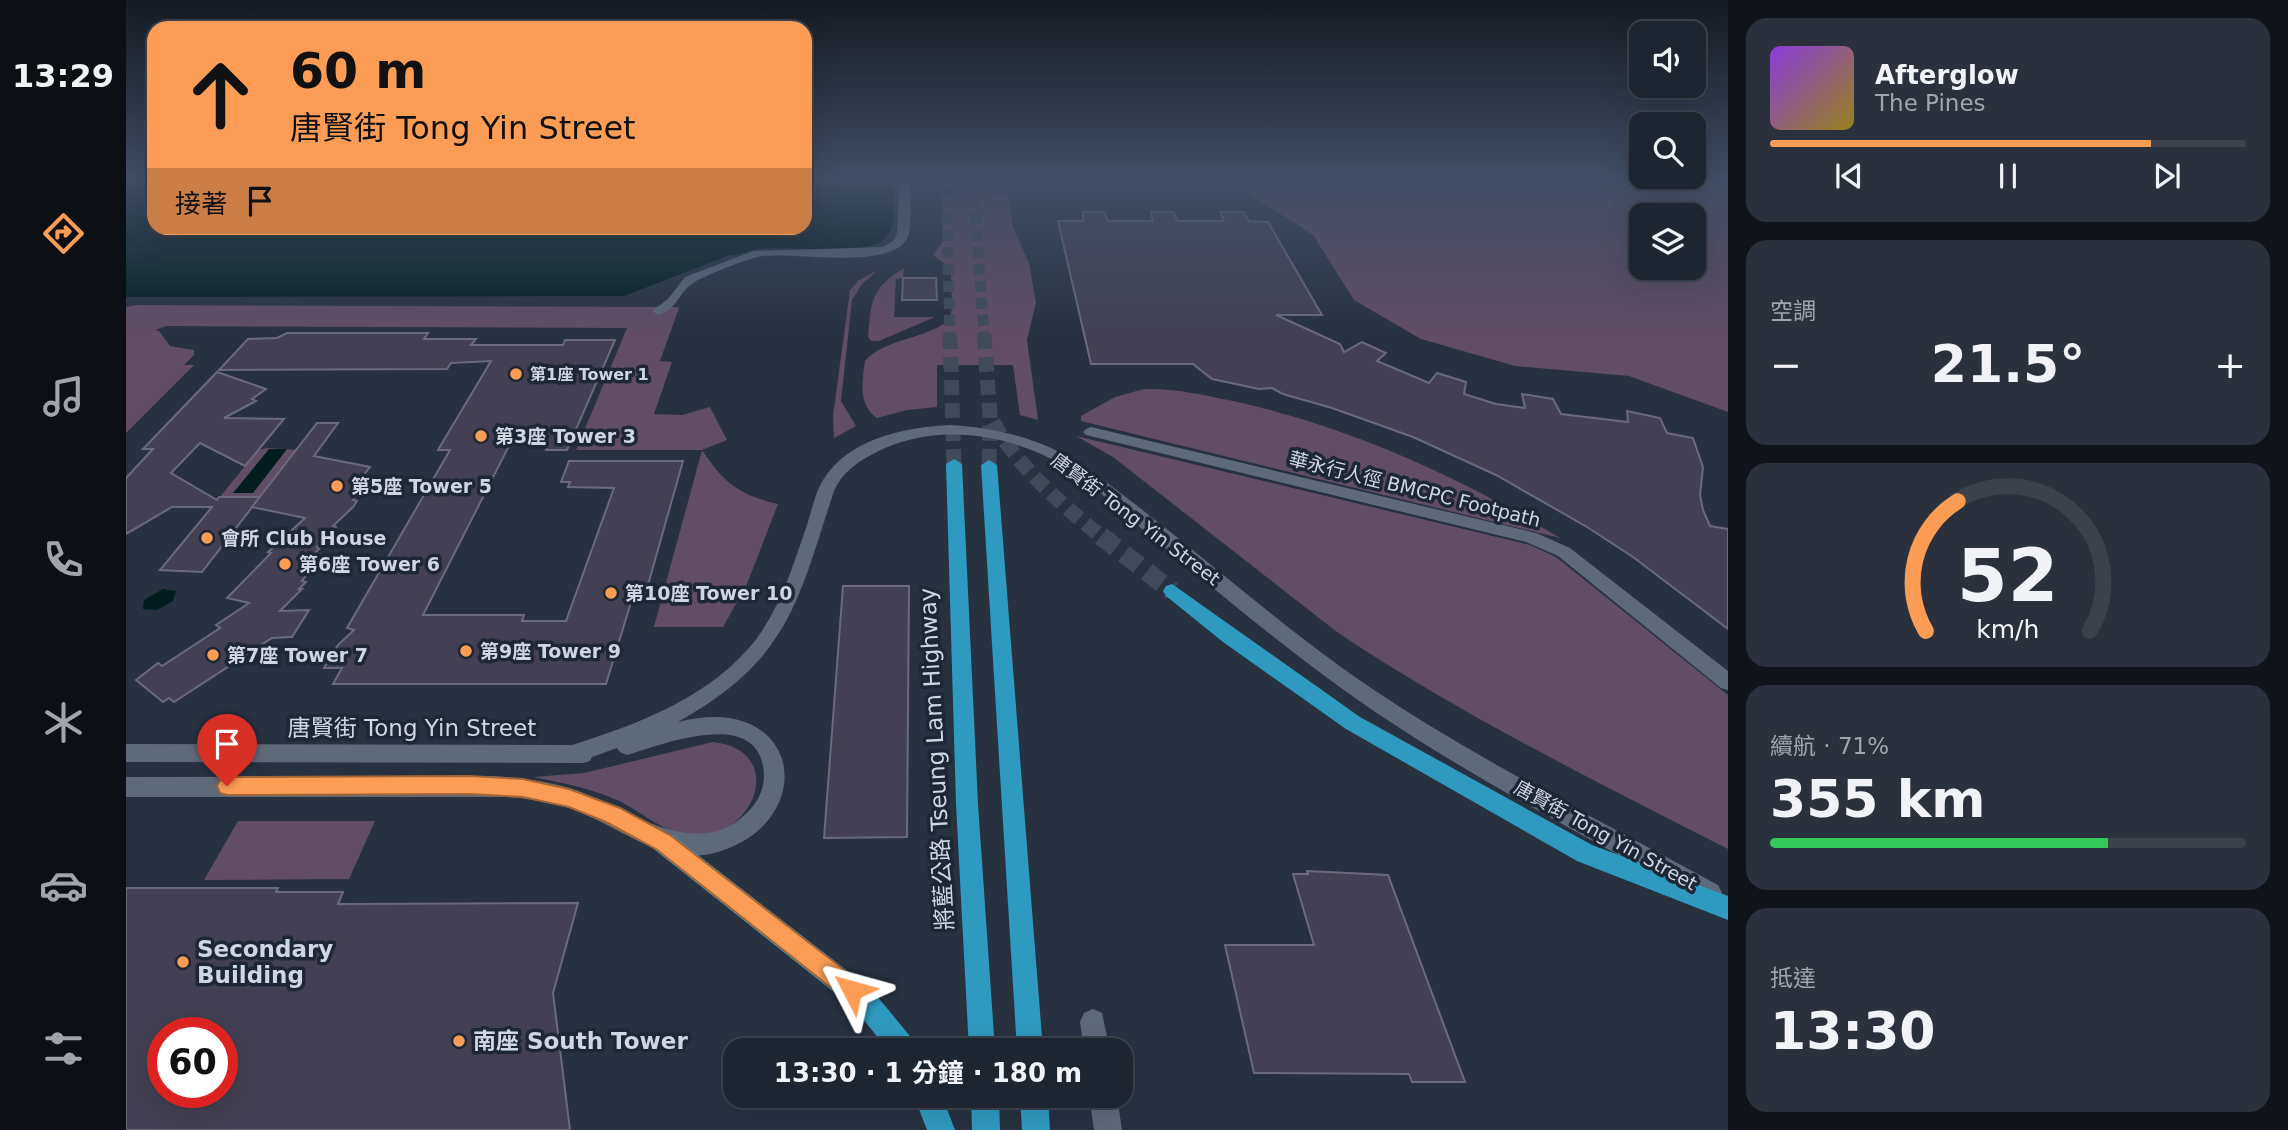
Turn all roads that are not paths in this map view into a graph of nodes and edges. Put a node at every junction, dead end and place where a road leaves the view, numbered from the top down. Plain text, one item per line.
1 (903, 232) edge
2 (658, 311) dead end
3 (1091, 432) dead end
4 (954, 464) tunnel mouth
5 (989, 465) tunnel mouth
6 (1172, 591) tunnel mouth
7 (1728, 682) edge
8 (126, 753) edge
9 (572, 754) junction
10 (126, 787) edge
11 (663, 842) junction
12 (1728, 906) edge
13 (1093, 1022) dead end
14 (895, 1038) edge
15 (981, 1038) edge
16 (1030, 1038) edge
17 (1095, 1038) edge
18 (933, 1108) edge
19 (985, 1108) edge
20 (1035, 1108) edge
21 (1105, 1108) edge
22 (941, 1130) edge
23 (986, 1130) edge
24 (1036, 1130) edge
25 (1108, 1130) edge

1 - 2 street
3 - 7 street, 華永行人徑 BMCPC Footpath
4 - 15 main road, 將藍公路 Tseung Lam Highway
5 - 16 main road
6 - 12 main road
8 - 9 street, 唐賢街 Tong Yin Street
9 - 11 street, 唐賢街 Tong Yin Street
9 - 12 street, 唐賢街 Tong Yin Street
10 - 11 street, 唐賢街 Tong Yin Street
11 - 14 main road
13 - 17 street
18 - 22 main road
19 - 23 main road
20 - 24 main road
21 - 25 street

